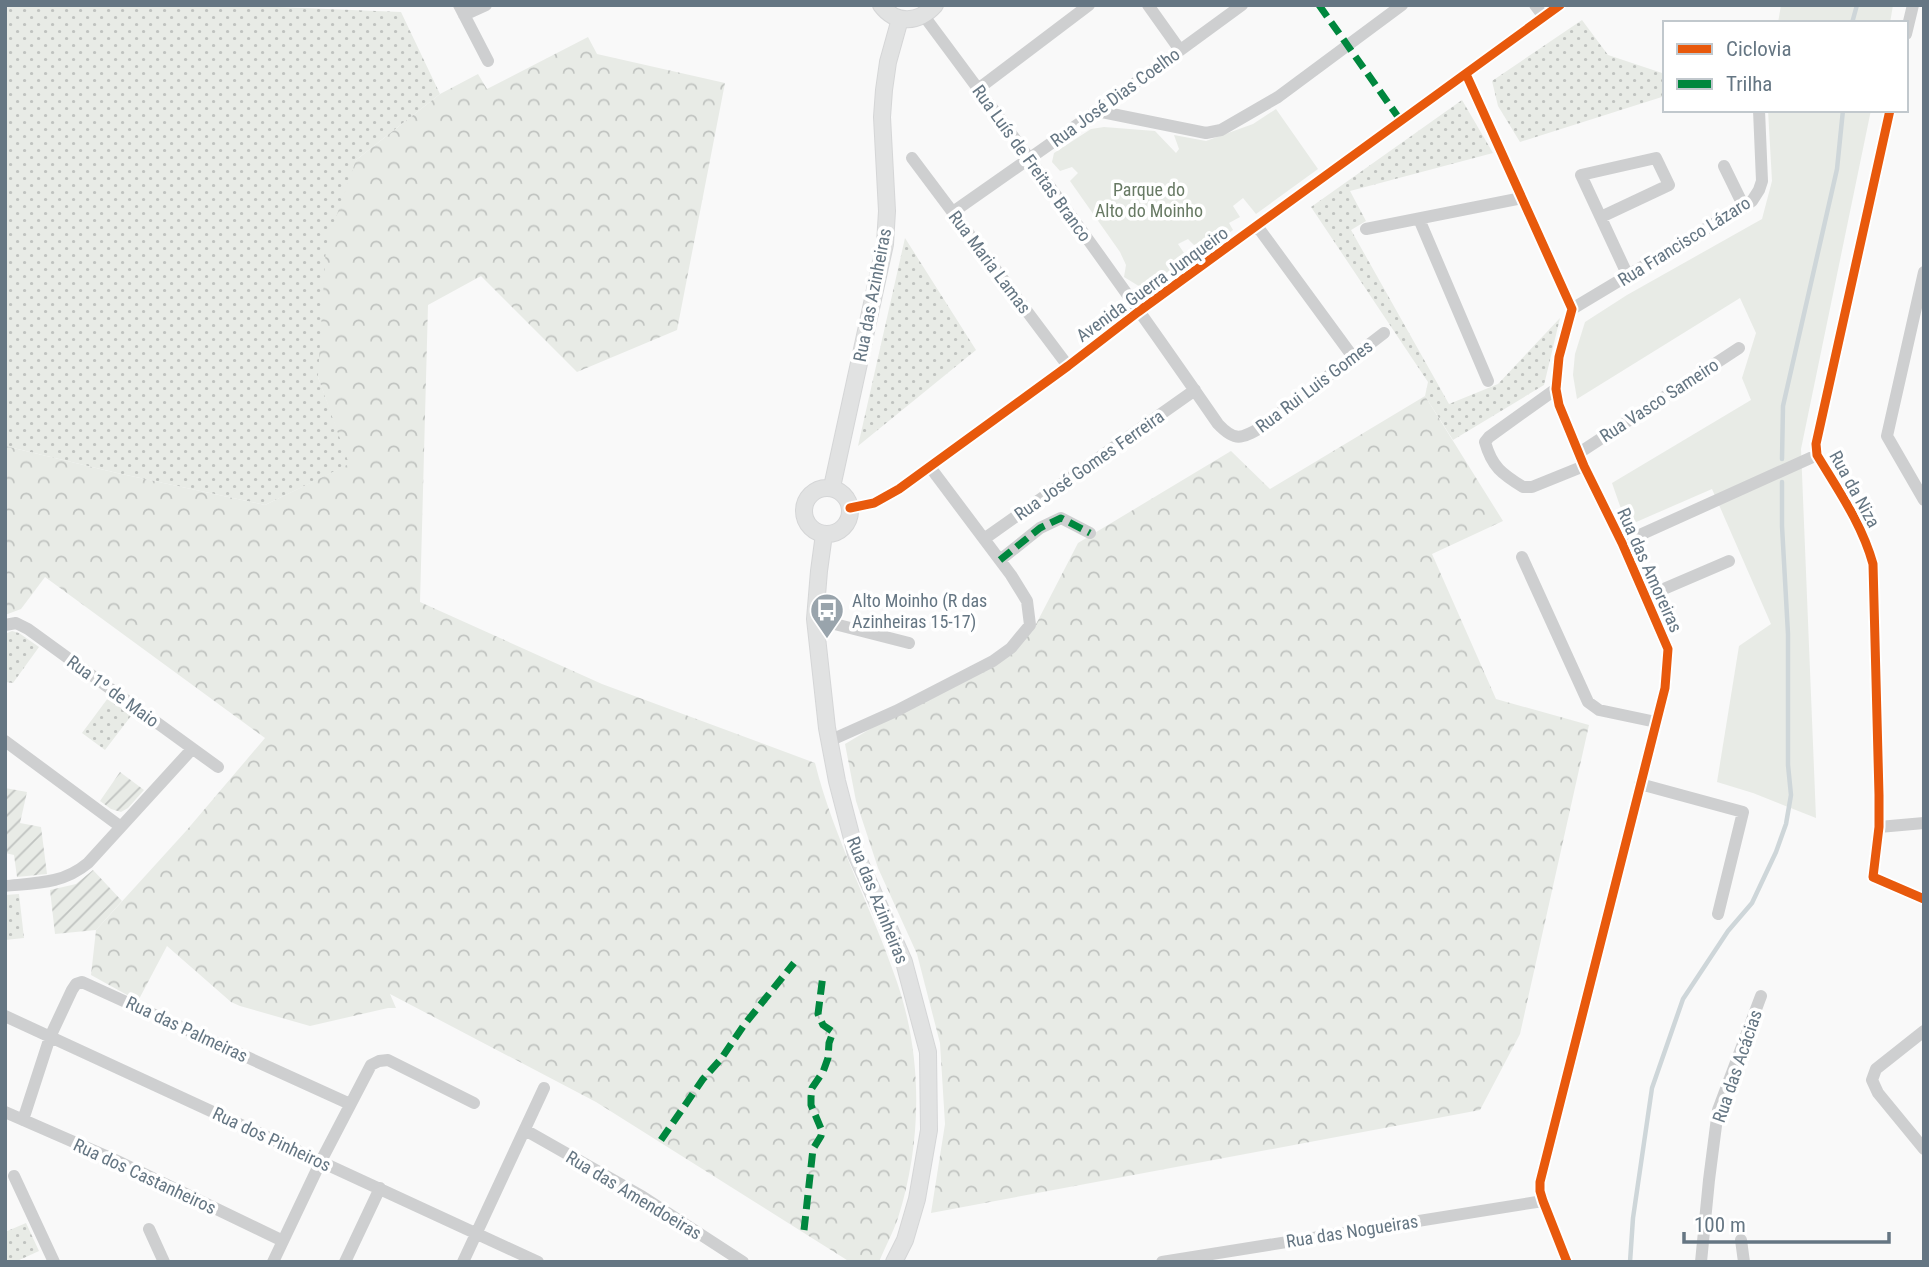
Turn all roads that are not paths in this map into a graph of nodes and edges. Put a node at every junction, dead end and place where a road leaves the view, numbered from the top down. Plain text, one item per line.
1 (486, 5) edge
2 (881, 5) edge
3 (1088, 5) edge
4 (1148, 5) edge
5 (1242, 5) edge
6 (1402, 5) edge
7 (1535, 5) edge
8 (1560, 5) edge
9 (1913, 5) edge
10 (461, 10) edge
11 (930, 10) edge
12 (1544, 17) junction
13 (900, 19) junction
14 (1908, 26) edge
15 (1180, 50) junction
16 (488, 61) dead end
17 (1466, 74) junction
18 (978, 89) junction
19 (1097, 111) junction
20 (1759, 112) edge
21 (1889, 112) edge
22 (912, 158) dead end
23 (1030, 159) junction
24 (1724, 166) dead end
25 (1522, 198) junction
26 (1744, 207) junction
27 (953, 212) junction
28 (1601, 217) junction
29 (1419, 219) junction
30 (1257, 226) junction
31 (1366, 229) dead end
32 (1924, 272) edge
33 (1628, 276) junction
34 (1572, 309) junction
35 (1138, 312) junction
36 (1384, 333) dead end
37 (1740, 348) dead end
38 (1353, 357) junction
39 (1068, 366) junction
40 (1488, 381) dead end
41 (1556, 389) junction
42 (1195, 390) junction
43 (1579, 453) junction
44 (1818, 454) junction
45 (1584, 466) junction
46 (929, 467) junction
47 (832, 487) junction
48 (1924, 500) edge
49 (850, 508) junction
50 (1090, 533) dead end
51 (824, 534) junction
52 (984, 539) junction
53 (1622, 543) junction
54 (1522, 557) dead end
55 (1000, 560) junction
56 (1730, 561) dead end
57 (1646, 597) junction
58 (815, 619) junction
59 (5, 625) edge
60 (909, 643) dead end
61 (1656, 722) junction
62 (5, 741) edge
63 (830, 741) junction
64 (192, 749) junction
65 (218, 767) dead end
66 (1640, 784) junction
67 (1924, 823) edge
68 (121, 827) junction
69 (1879, 827) junction
70 (5, 886) edge
71 (1924, 899) edge
72 (1718, 914) dead end
73 (1761, 996) dead end
74 (5, 1016) edge
75 (1924, 1031) edge
76 (51, 1037) junction
77 (544, 1088) dead end
78 (474, 1103) dead end
79 (350, 1104) junction
80 (5, 1112) edge
81 (23, 1120) junction
82 (525, 1130) junction
83 (1924, 1149) edge
84 (321, 1161) junction
85 (14, 1177) dead end
86 (380, 1188) junction
87 (1543, 1201) junction
88 (149, 1229) dead end
89 (477, 1233) junction
90 (1741, 1240) dead end
91 (283, 1241) junction
92 (54, 1262) edge
93 (164, 1262) edge
94 (273, 1262) edge
95 (345, 1262) edge
96 (463, 1262) edge
97 (538, 1262) edge
98 (743, 1262) edge
99 (894, 1262) edge
100 (1162, 1262) edge
101 (1567, 1262) edge
102 (1701, 1262) edge
103 (1744, 1262) edge

1 - 10 street
2 - 13 street
3 - 18 street
4 - 15 street
5 - 15 street, Rua José Dias Coelho
6 - 19 street
7 - 12 street
8 - 12 street, Avenida Guerra Junqueiro
9 - 14 street
10 - 16 street
11 - 13 street
11 - 18 street, Rua Luís de Freitas Branco
12 - 17 street, Avenida Guerra Junqueiro
13 - 47 street, Rua das Azinheiras
15 - 19 street, Rua José Dias Coelho
17 - 25 street
17 - 30 street, Avenida Guerra Junqueiro
18 - 23 street, Rua Luís de Freitas Branco
19 - 23 street, Rua José Dias Coelho
20 - 26 street, Rua Francisco Lázaro
21 - 44 street, Rua da Niza
22 - 27 street, Rua Maria Lamas
23 - 27 street, Rua José Dias Coelho
23 - 35 street, Rua Luís de Freitas Branco
24 - 26 street
25 - 29 street
25 - 34 street
26 - 33 street, Rua Francisco Lázaro
27 - 39 street, Rua Maria Lamas
28 - 28 street
28 - 33 street
29 - 31 street
29 - 40 street
30 - 35 street, Avenida Guerra Junqueiro
30 - 38 street
32 - 48 street
33 - 34 street, Rua Francisco Lázaro
34 - 41 street, Rua das Amoreiras
35 - 39 street, Avenida Guerra Junqueiro
35 - 42 street, Rua Rui Luis Gomes
36 - 38 street, Rua Rui Luis Gomes
37 - 43 street, Rua Vasco Sameiro
38 - 42 street, Rua Rui Luis Gomes
39 - 46 street, Avenida Guerra Junqueiro
41 - 43 street, Rua das Amoreiras
41 - 45 street
42 - 52 street, Rua José Gomes Ferreira
43 - 45 street, Rua das Amoreiras
44 - 53 street
44 - 69 street, Rua da Niza
45 - 53 street, Rua das Amoreiras
46 - 49 street, Avenida Guerra Junqueiro
46 - 52 street
47 - 49 street
47 - 51 street
49 - 51 street
50 - 55 street
51 - 58 street, Rua das Azinheiras
52 - 55 street
53 - 57 street, Rua das Amoreiras
54 - 61 street
55 - 63 street
56 - 57 street
57 - 61 street, Rua das Amoreiras
58 - 60 street
58 - 63 street, Rua das Azinheiras
59 - 64 street, Rua 1º de Maio
61 - 66 street, Rua das Amoreiras
62 - 68 street
63 - 99 street, Rua das Azinheiras
64 - 65 street, Rua 1º de Maio
64 - 68 street
66 - 72 street
66 - 87 street, Rua das Amoreiras
67 - 69 street
68 - 70 street
69 - 71 street, Rua da Niza
73 - 102 street, Rua das Acácias
74 - 76 street, Rua dos Pinheiros
75 - 83 street
76 - 79 street, Rua das Palmeiras
76 - 81 street
76 - 84 street, Rua dos Pinheiros
77 - 82 street
78 - 79 street
79 - 84 street
80 - 81 street, Rua dos Castanheiros
81 - 91 street, Rua dos Castanheiros
82 - 89 street
82 - 98 street, Rua das Amendoeiras
84 - 86 street, Rua dos Pinheiros
84 - 91 street
85 - 92 street
86 - 89 street, Rua dos Pinheiros
86 - 95 street
87 - 100 street, Rua das Nogueiras
87 - 101 street, Rua das Amoreiras
88 - 93 street
89 - 96 street
89 - 97 street, Rua dos Pinheiros
90 - 103 street
91 - 94 street

